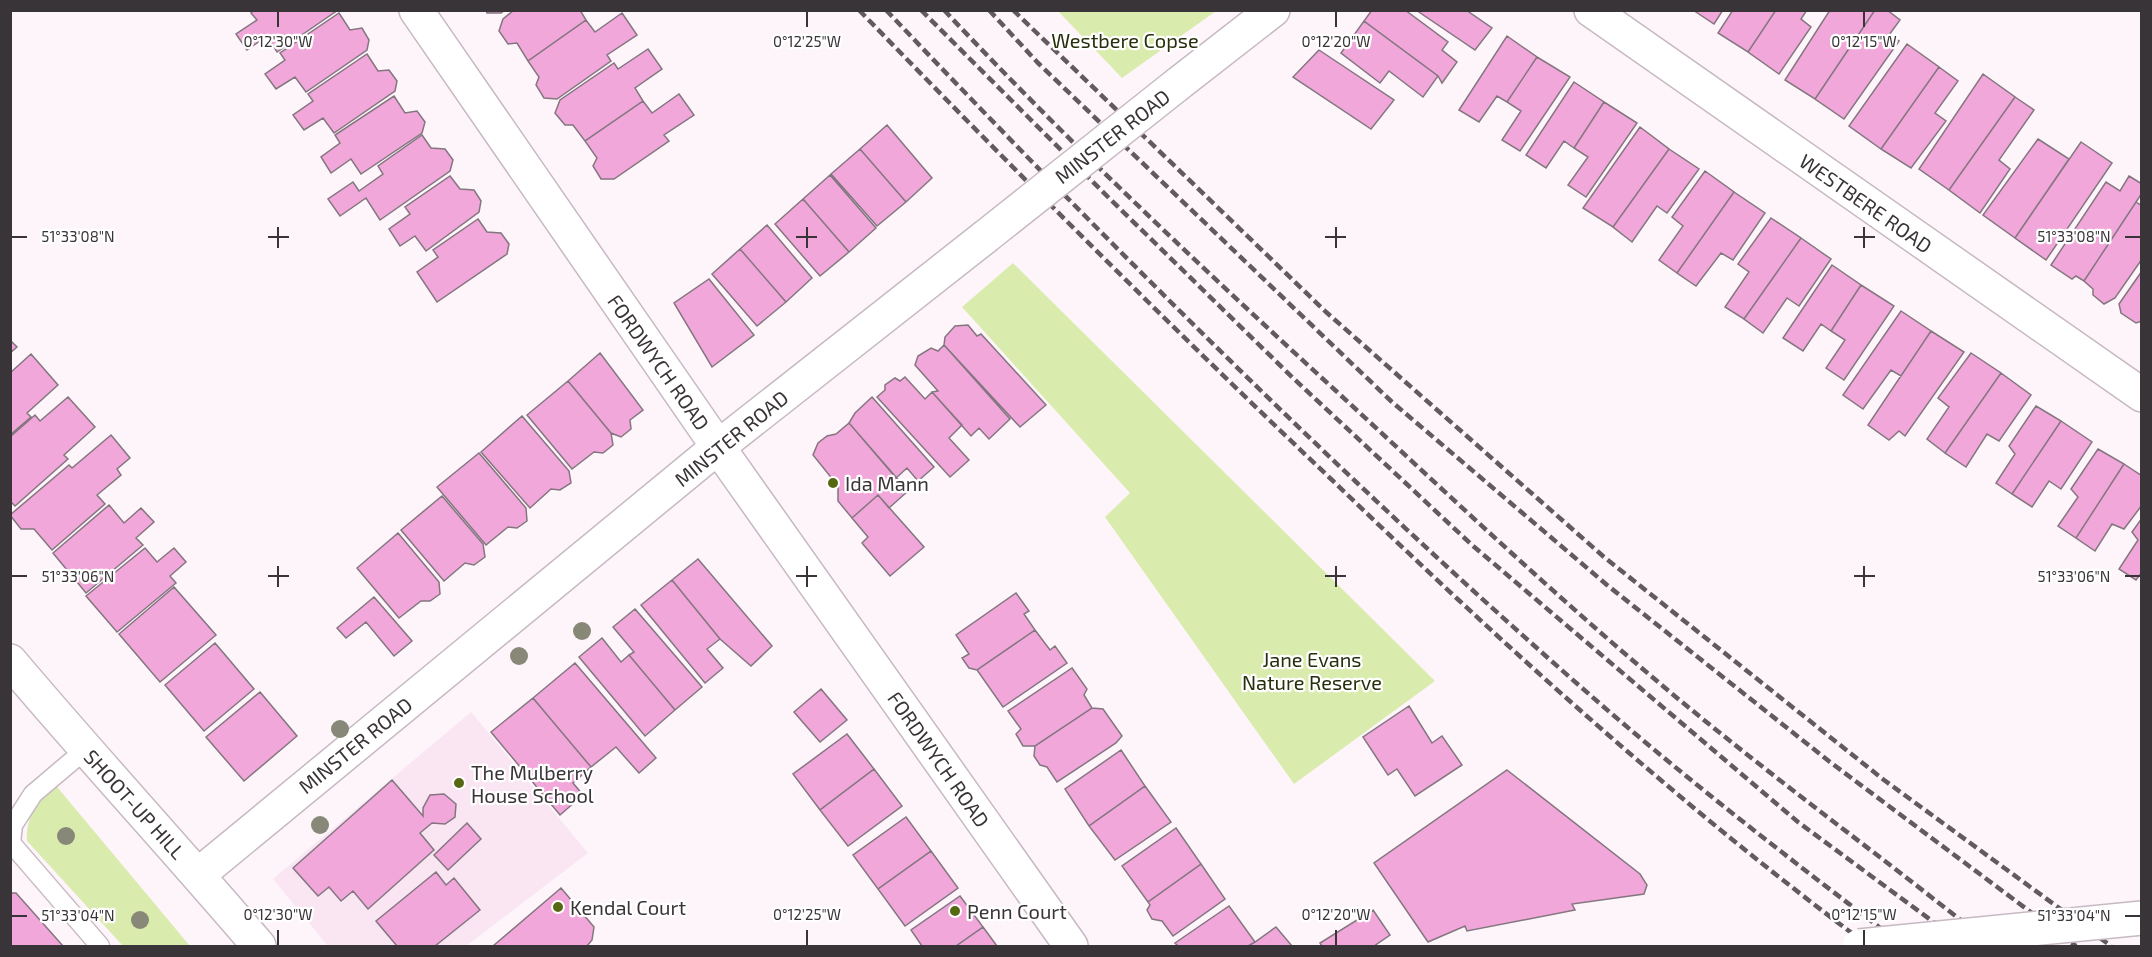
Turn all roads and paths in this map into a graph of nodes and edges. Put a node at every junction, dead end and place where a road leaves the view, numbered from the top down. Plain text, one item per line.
1 (416, 10) edge
2 (1273, 10) edge
3 (1591, 10) edge
4 (2142, 395) edge
5 (718, 447) junction
6 (10, 661) edge
7 (85, 750) junction
8 (198, 875) junction
9 (2142, 918) edge
10 (100, 946) edge
11 (259, 946) edge
12 (1071, 946) edge
13 (1859, 946) edge

1 - 5 street, FORDWYCH ROAD
2 - 5 street, MINSTER ROAD, bridge
3 - 4 street, WESTBERE ROAD
5 - 8 street, MINSTER ROAD
5 - 12 street, FORDWYCH ROAD
6 - 7 street, SHOOT-UP HILL
7 - 8 street, SHOOT-UP HILL
7 - 10 lane
8 - 11 street, SHOOT-UP HILL
9 - 13 street, bridge

